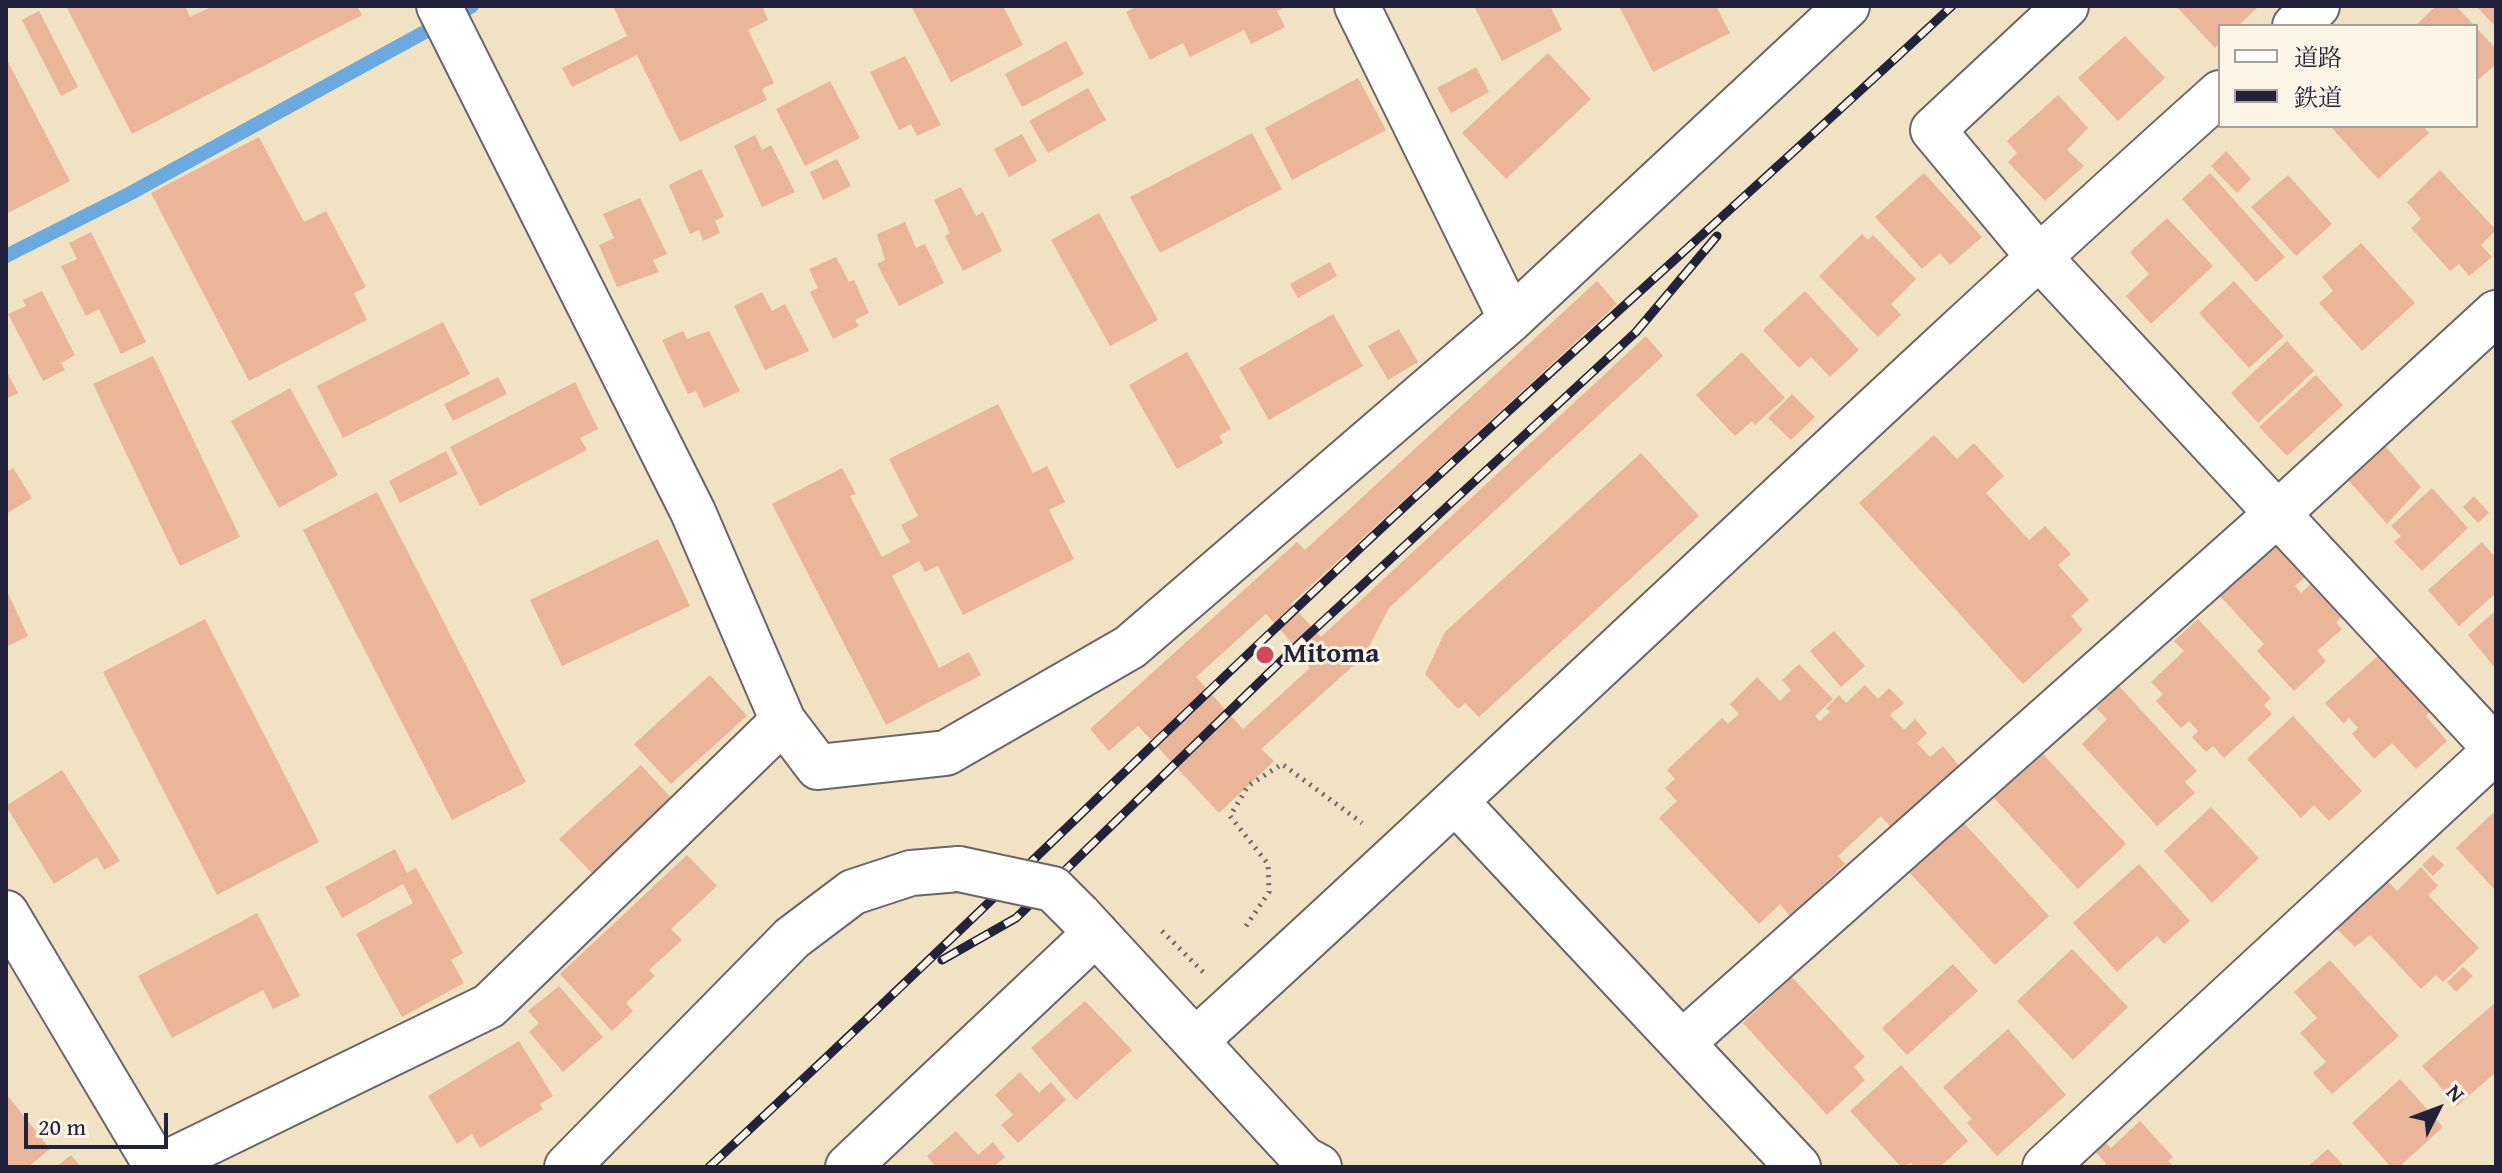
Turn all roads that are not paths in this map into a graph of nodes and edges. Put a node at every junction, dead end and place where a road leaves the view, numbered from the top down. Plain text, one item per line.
1 (439, 6) edge
2 (1357, 6) edge
3 (1847, 6) edge
4 (2066, 6) edge
5 (2317, 6) edge
6 (2297, 24) edge
7 (2218, 95) edge
8 (2038, 256) junction
9 (2496, 313) edge
10 (1511, 319) junction
11 (2276, 515) junction
12 (783, 721) junction
13 (2496, 750) edge
14 (1457, 803) junction
15 (6, 913) edge
16 (1088, 924) junction
17 (1195, 1041) junction
18 (1682, 1043) junction
19 (1306, 1164) edge
20 (158, 1167) edge
21 (567, 1167) edge
22 (848, 1167) edge
23 (1798, 1167) edge
24 (2045, 1167) edge

1 - 12 street
2 - 10 street
3 - 10 street
4 - 8 street
5 - 6 street
7 - 8 street
8 - 11 street
8 - 14 street
9 - 11 street
10 - 12 street
11 - 13 street
11 - 18 street
12 - 20 street
13 - 24 street
14 - 17 street
14 - 18 street
15 - 20 street
16 - 17 street
16 - 21 street, bridge
16 - 22 street
17 - 19 street
18 - 23 street

